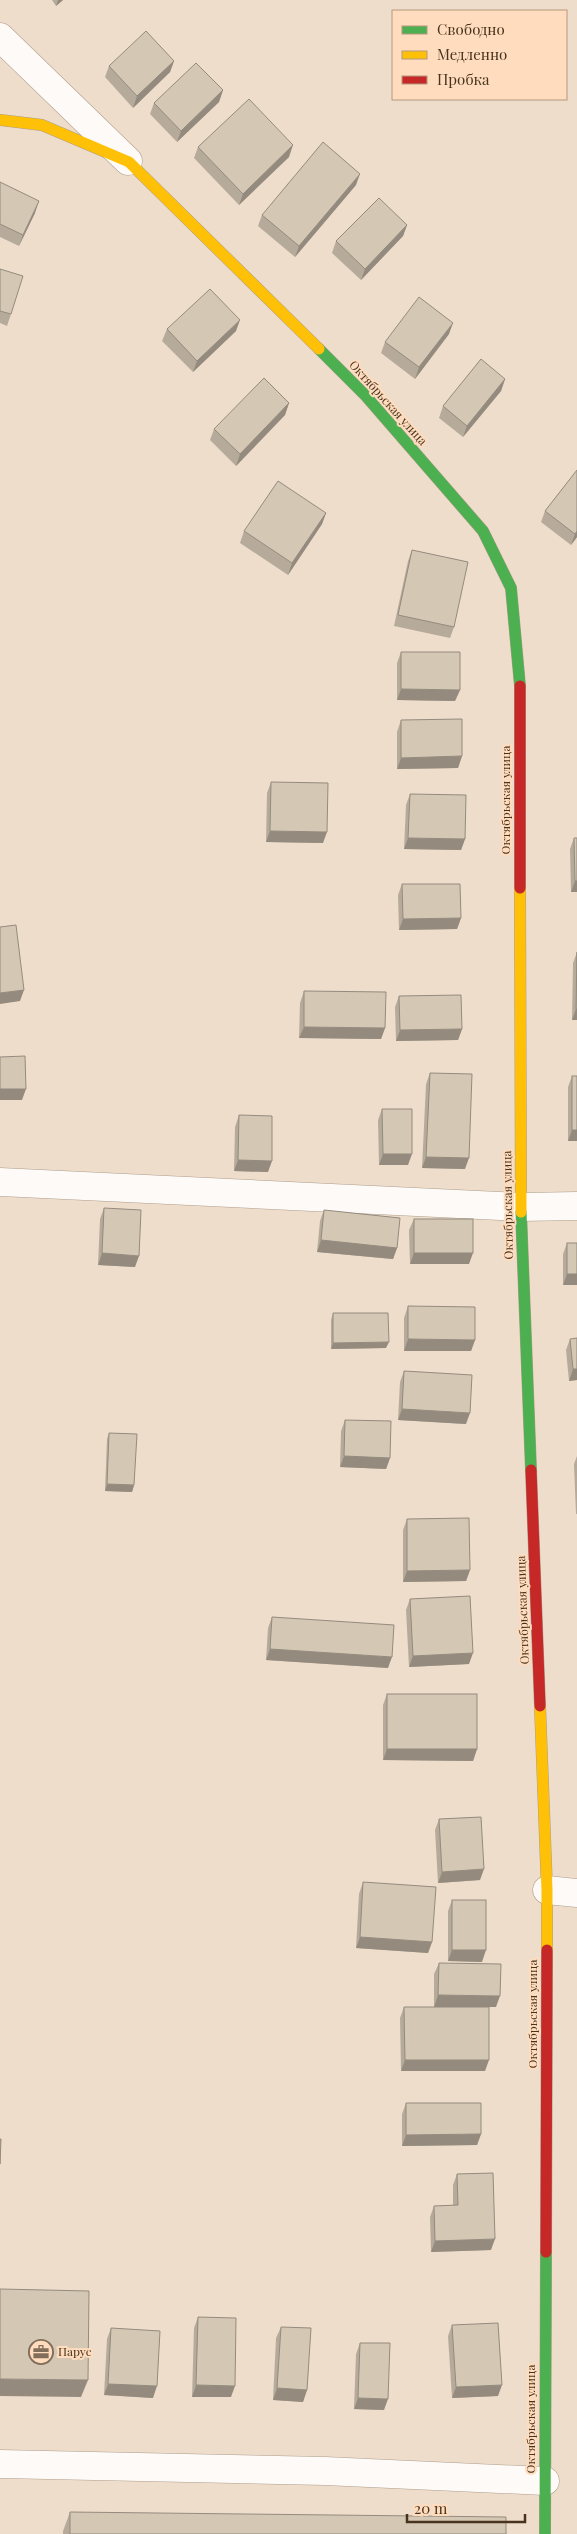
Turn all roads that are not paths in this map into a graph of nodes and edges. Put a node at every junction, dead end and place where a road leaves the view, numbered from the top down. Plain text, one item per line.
1 (0, 38) edge
2 (0, 120) edge
3 (129, 162) junction
4 (0, 1182) edge
5 (577, 1206) edge
6 (521, 1208) junction
7 (547, 1890) junction
8 (577, 1893) edge
9 (0, 2464) edge
10 (545, 2481) junction
11 (545, 2534) edge

1 - 3 street
2 - 3 street, Октябрьская улица
3 - 6 street, Октябрьская улица
4 - 6 street
5 - 6 street
6 - 7 street, Октябрьская улица
7 - 8 street
7 - 10 street, Октябрьская улица
9 - 10 street
10 - 11 street, Октябрьская улица

